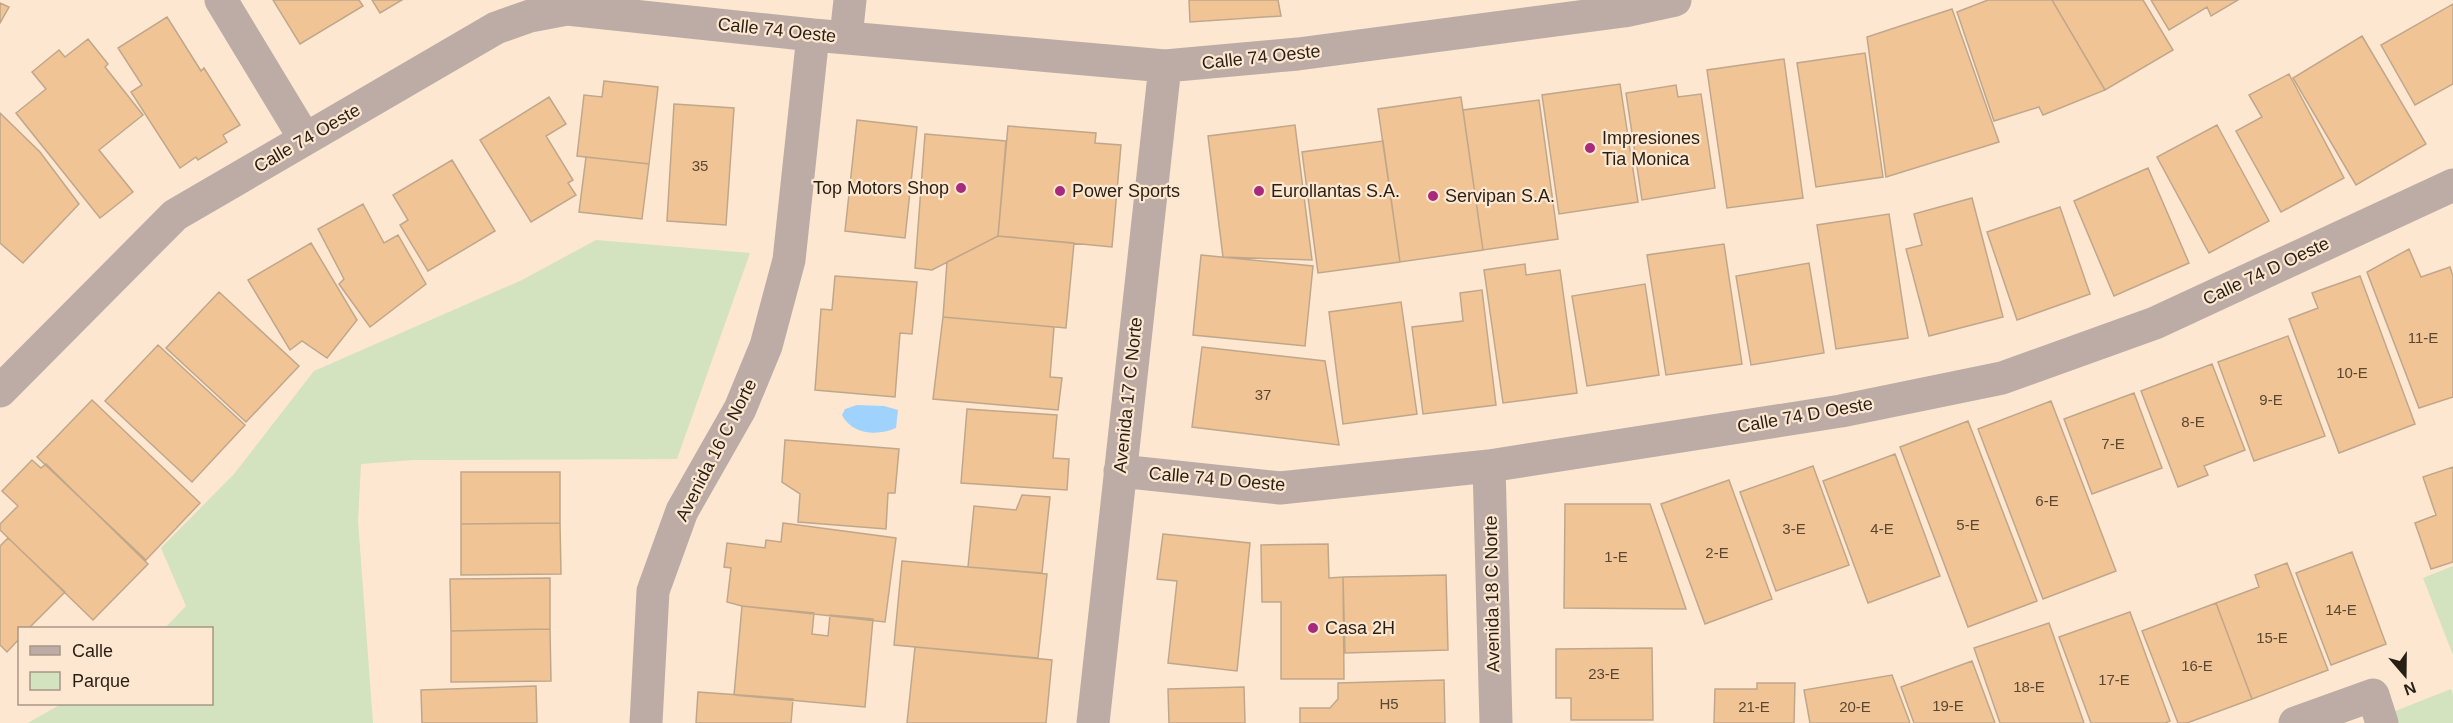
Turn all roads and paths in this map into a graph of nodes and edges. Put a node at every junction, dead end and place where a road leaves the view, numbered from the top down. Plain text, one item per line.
1 (221, 0) edge
2 (850, 0) edge
3 (1675, 0) edge
4 (813, 35) junction
5 (846, 37) junction
6 (1165, 66) junction
7 (305, 140) junction
8 (2453, 184) edge
9 (0, 391) edge
10 (1489, 466) junction
11 (1120, 471) junction
12 (2378, 709) edge
13 (646, 723) edge
14 (1093, 723) edge
15 (1496, 723) edge
16 (2295, 723) edge

1 - 7 street
2 - 5 street
3 - 6 street, Calle 74 Oeste
4 - 5 street, Calle 74 Oeste
4 - 7 street, Calle 74 Oeste
4 - 13 street, Avenida 16 C Norte
5 - 6 street, Calle 74 Oeste
6 - 11 street, Avenida 17 C Norte
7 - 9 street, Calle 74 Oeste
8 - 10 street, Calle 74 D Oeste
10 - 11 street, Calle 74 D Oeste
10 - 15 street, Avenida 18 C Norte
11 - 14 street, Avenida 17 C Norte
12 - 16 street

